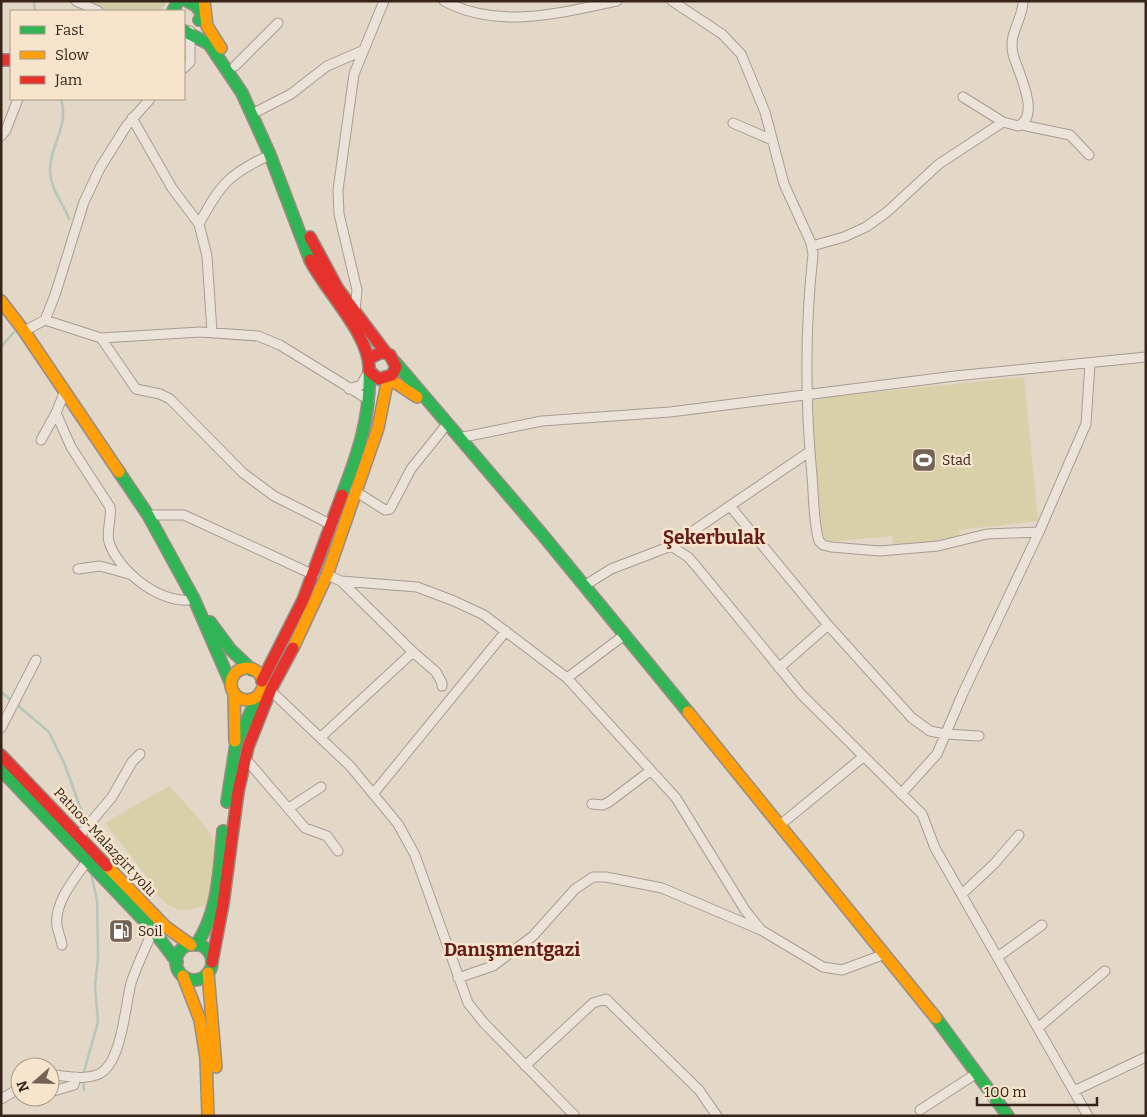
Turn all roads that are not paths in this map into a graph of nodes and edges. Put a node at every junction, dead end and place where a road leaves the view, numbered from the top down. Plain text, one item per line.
1 (76, 1) edge
2 (187, 1) edge
3 (204, 1) edge
4 (384, 1) edge
5 (444, 1) edge
6 (617, 1) edge
7 (672, 1) edge
8 (1023, 1) edge
9 (96, 10) edge
10 (203, 15) junction
11 (278, 23) dead end
12 (187, 30) edge
13 (362, 51) junction
14 (235, 66) junction
15 (185, 67) edge
16 (963, 98) dead end
17 (18, 100) edge
18 (149, 100) edge
19 (258, 112) junction
20 (132, 118) junction
21 (1003, 122) junction
22 (733, 123) dead end
23 (1022, 125) junction
24 (1, 136) edge
25 (772, 140) junction
26 (1089, 154) dead end
27 (270, 155) junction
28 (199, 224) junction
29 (812, 246) junction
30 (1, 301) edge
31 (355, 311) junction
32 (45, 320) junction
33 (24, 331) junction
34 (212, 332) junction
35 (101, 338) junction
36 (386, 353) junction
37 (1146, 357) edge
38 (370, 358) junction
39 (395, 362) junction
40 (1090, 363) junction
41 (369, 371) junction
42 (388, 378) junction
43 (349, 389) junction
44 (65, 391) junction
45 (806, 394) junction
46 (370, 400) junction
47 (56, 413) junction
48 (444, 421) junction
49 (459, 438) junction
50 (42, 440) dead end
51 (810, 452) junction
52 (355, 491) junction
53 (730, 506) junction
54 (148, 515) junction
55 (332, 525) junction
56 (1039, 532) junction
57 (671, 546) junction
58 (78, 570) dead end
59 (129, 574) junction
60 (314, 575) junction
61 (328, 575) junction
62 (341, 581) junction
63 (584, 586) junction
64 (194, 599) junction
65 (828, 626) junction
66 (506, 631) junction
67 (623, 636) junction
68 (413, 652) junction
69 (36, 660) dead end
70 (779, 668) junction
71 (252, 670) junction
72 (567, 678) junction
73 (442, 686) dead end
74 (263, 688) junction
75 (233, 689) junction
76 (1, 728) edge
77 (946, 734) junction
78 (979, 736) dead end
79 (321, 737) junction
80 (236, 744) junction
81 (140, 754) dead end
82 (1, 755) edge
83 (863, 757) junction
84 (245, 758) junction
85 (1, 770) edge
86 (650, 771) junction
87 (321, 787) dead end
88 (373, 794) junction
89 (901, 794) junction
90 (592, 804) dead end
91 (289, 808) junction
92 (780, 825) junction
93 (1020, 835) dead end
94 (80, 836) junction
95 (338, 851) dead end
96 (88, 860) junction
97 (962, 894) junction
98 (1042, 925) dead end
99 (153, 930) junction
100 (761, 930) junction
101 (62, 945) dead end
102 (194, 945) junction
103 (885, 954) junction
104 (999, 956) junction
105 (176, 962) junction
106 (212, 962) junction
107 (1105, 970) dead end
108 (208, 973) junction
109 (183, 976) junction
110 (458, 978) junction
111 (1039, 1028) junction
112 (1146, 1057) edge
113 (525, 1066) junction
114 (977, 1073) junction
115 (60, 1076) edge
116 (81, 1077) junction
117 (60, 1089) edge
118 (1074, 1091) junction
119 (920, 1110) dead end
120 (571, 1114) edge
121 (208, 1116) edge
122 (219, 1116) edge
123 (718, 1116) edge
124 (1008, 1116) edge
125 (1088, 1116) edge

1 - 9 street
2 - 10 main road
3 - 10 main road
4 - 13 street
5 - 6 street
7 - 25 street
8 - 23 street
10 - 12 main road
10 - 14 main road
11 - 14 street
12 - 15 street
12 - 27 main road
13 - 19 street
13 - 31 street
14 - 19 main road
16 - 21 street
17 - 24 street
18 - 20 street
19 - 31 main road
20 - 28 street
20 - 32 street
21 - 23 street
21 - 29 street
22 - 25 street
23 - 26 street
25 - 29 street
27 - 28 street
27 - 38 main road
28 - 34 street
29 - 45 street
30 - 33 main road
31 - 36 main road
32 - 33 street
32 - 35 street
33 - 44 main road
34 - 35 street
34 - 43 street
35 - 55 street
36 - 38 main road
36 - 39 main road
37 - 40 street
38 - 41 main road
39 - 42 main road
39 - 48 main road
40 - 45 street
40 - 56 street
41 - 42 main road
41 - 43 street
41 - 46 main road
42 - 48 main road
42 - 52 main road
43 - 46 street
44 - 47 street
44 - 54 main road
45 - 49 street
45 - 51 street
46 - 55 main road
47 - 50 street
47 - 59 street
48 - 49 main road
48 - 52 street
49 - 63 main road
51 - 53 street
51 - 56 street
52 - 61 main road
53 - 57 street
53 - 65 street
54 - 60 street
54 - 64 main road
55 - 60 main road
56 - 77 street
57 - 63 street
57 - 70 street
58 - 59 street
59 - 64 street
60 - 74 main road
61 - 62 street
61 - 74 main road
62 - 66 street
62 - 68 street
63 - 67 main road
64 - 71 main road
64 - 75 main road
65 - 70 street
65 - 77 street
66 - 72 street
66 - 88 street
67 - 72 street
67 - 92 main road
68 - 73 street
68 - 79 street
69 - 76 street
70 - 83 street
71 - 74 main road
71 - 75 main road
72 - 86 street
74 - 75 main road
74 - 79 street
74 - 80 main road
74 - 84 main road
75 - 80 main road
77 - 78 street
77 - 89 street
79 - 88 street
80 - 102 main road
81 - 94 street
82 - 94 main road, Patnos-Malazgirt yolu
83 - 89 street
83 - 92 street
84 - 91 street
84 - 106 main road
85 - 96 main road
86 - 90 street
86 - 100 street
87 - 91 street
88 - 110 street
89 - 97 street
91 - 95 street
92 - 103 main road
93 - 97 street
94 - 102 main road, Patnos-Malazgirt yolu
96 - 99 main road
96 - 101 street
97 - 104 street
98 - 104 street
99 - 105 main road
99 - 116 street
100 - 103 street
100 - 110 street
102 - 105 main road
102 - 106 main road
103 - 114 main road
104 - 111 street
105 - 109 main road
106 - 108 main road
107 - 111 street
108 - 109 main road
108 - 122 main road
109 - 121 main road
110 - 113 street
111 - 118 street
112 - 118 street
113 - 120 street
113 - 123 street
114 - 119 street
114 - 124 main road
115 - 116 street
116 - 117 street
118 - 125 street

